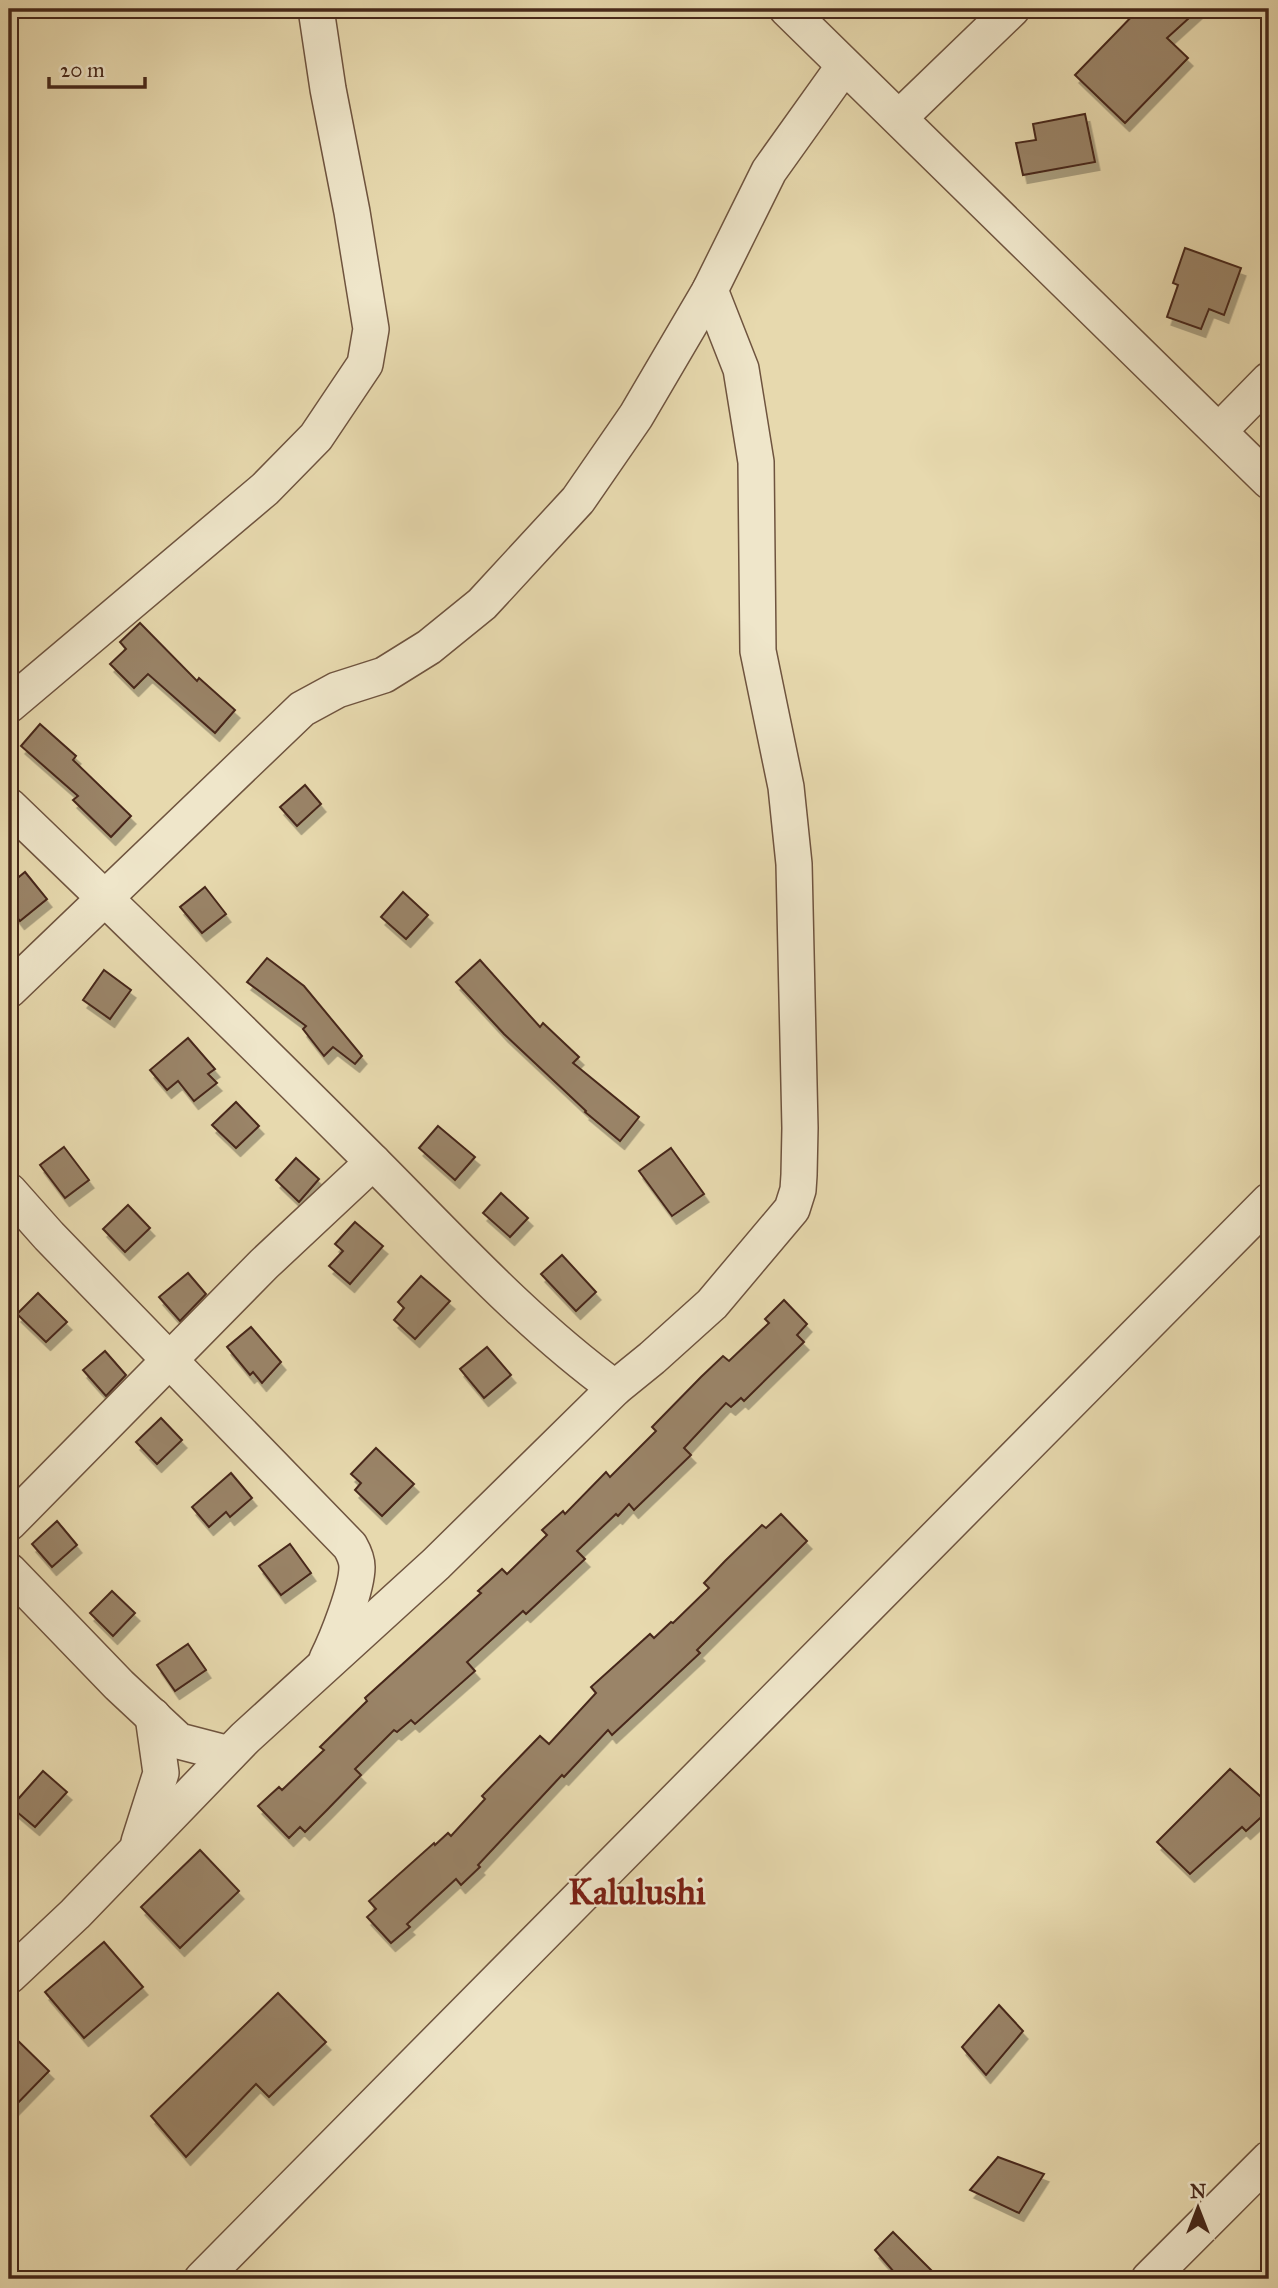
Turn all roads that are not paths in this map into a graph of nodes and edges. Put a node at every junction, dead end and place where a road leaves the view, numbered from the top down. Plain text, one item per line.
1 (316, 9) edge
2 (787, 9) edge
3 (1013, 9) edge
4 (844, 66) junction
5 (900, 117) junction
6 (710, 290) junction
7 (1269, 380) edge
8 (1220, 430) junction
9 (1269, 481) edge
10 (9, 705) edge
11 (9, 806) edge
12 (104, 897) junction
13 (9, 990) edge
14 (373, 1162) junction
15 (9, 1191) edge
16 (1269, 1201) edge
17 (171, 1360) junction
18 (615, 1388) junction
19 (9, 1523) edge
20 (9, 1571) edge
21 (324, 1666) junction
22 (153, 1716) junction
23 (229, 1754) junction
24 (137, 1849) junction
25 (9, 1976) edge
26 (1269, 2159) edge
27 (202, 2279) edge
28 (1149, 2279) edge

1 - 10 street
2 - 4 street
3 - 5 street
4 - 5 street
4 - 6 street
5 - 8 street
6 - 12 street
6 - 18 street
7 - 8 street
8 - 9 street
11 - 12 street
12 - 13 street
12 - 14 street
14 - 17 street
14 - 18 street
15 - 17 street
16 - 27 street
17 - 19 street
17 - 21 street
18 - 21 street
20 - 22 street
21 - 23 street
22 - 23 street
22 - 24 street
23 - 24 street
24 - 25 street
26 - 28 street

